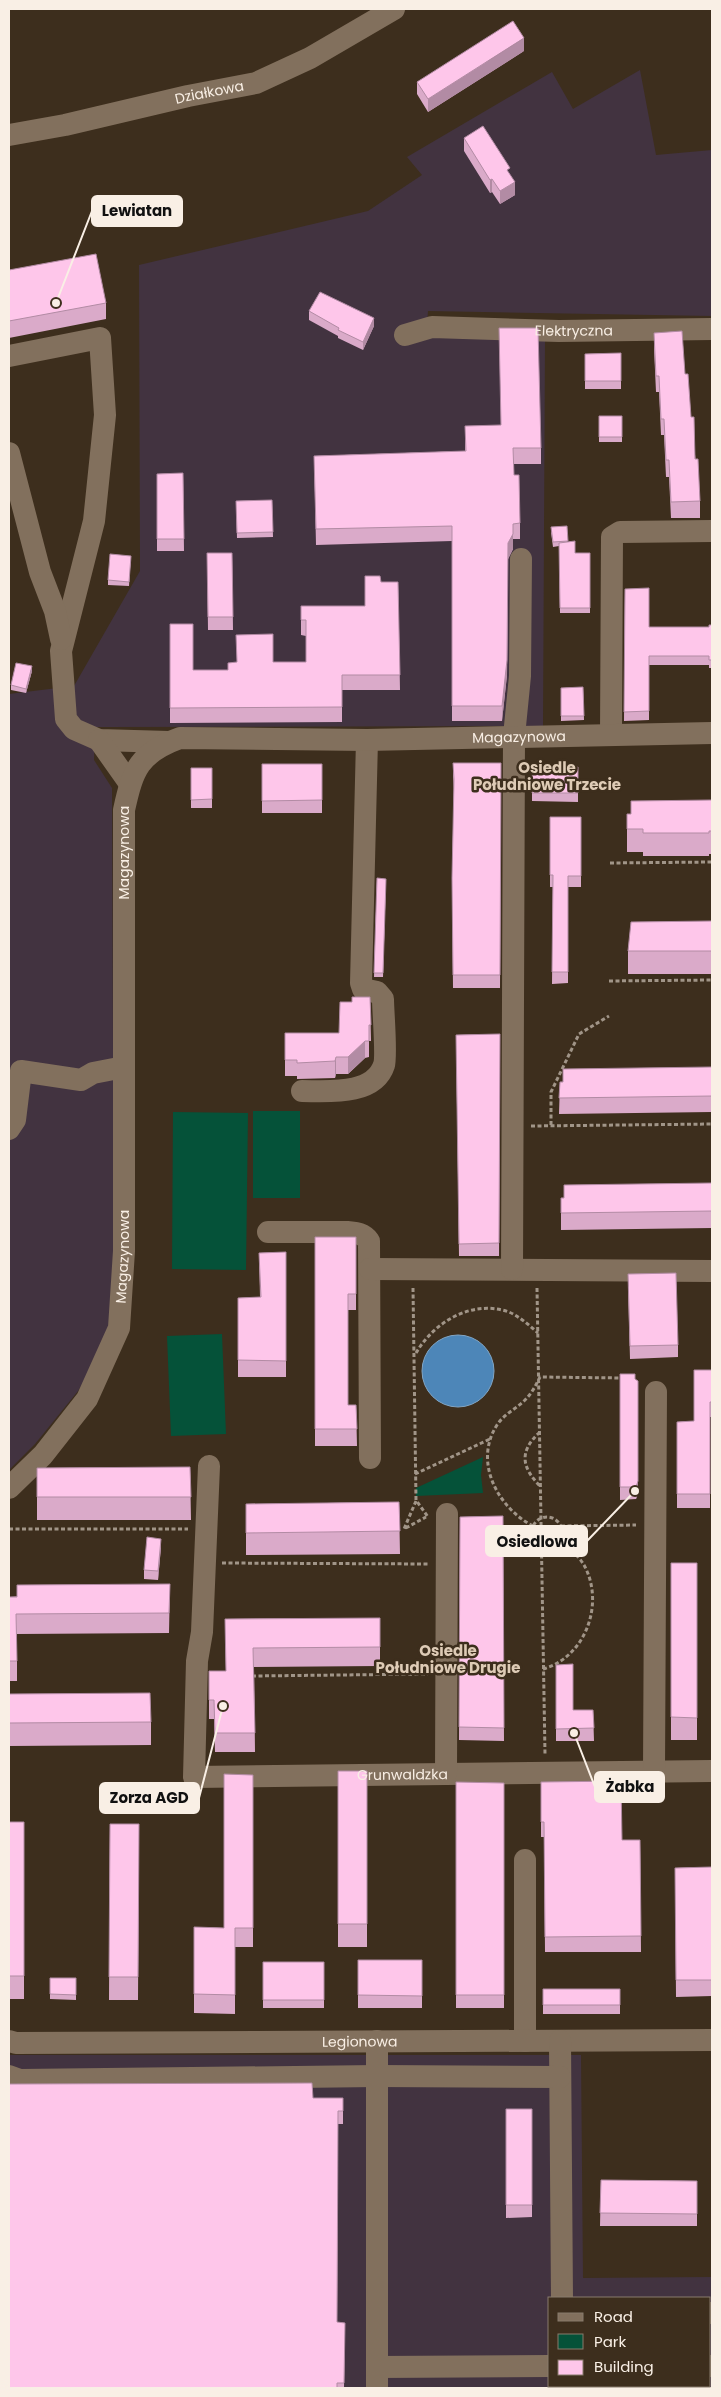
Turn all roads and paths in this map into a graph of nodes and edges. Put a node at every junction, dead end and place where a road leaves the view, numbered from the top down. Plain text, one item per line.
1 (394, 9) edge
2 (9, 135) edge
3 (712, 330) edge
4 (405, 335) dead end
5 (9, 356) edge
6 (9, 453) edge
7 (712, 531) edge
8 (521, 559) dead end
9 (62, 646) junction
10 (611, 733) junction
11 (712, 733) edge
12 (514, 736) junction
13 (99, 740) junction
14 (367, 740) junction
15 (169, 742) junction
16 (130, 784) junction
17 (712, 862) edge
18 (610, 863) dead end
19 (712, 980) edge
20 (609, 981) dead end
21 (609, 1016) dead end
22 (124, 1067) junction
23 (302, 1092) dead end
24 (712, 1124) edge
25 (551, 1125) junction
26 (513, 1127) junction
27 (9, 1129) edge
28 (268, 1232) dead end
29 (370, 1270) junction
30 (413, 1270) junction
31 (512, 1270) junction
32 (537, 1270) junction
33 (712, 1270) edge
34 (539, 1333) junction
35 (415, 1354) junction
36 (540, 1377) junction
37 (630, 1378) edge
38 (656, 1392) dead end
39 (540, 1432) junction
40 (490, 1439) junction
41 (370, 1458) dead end
42 (209, 1466) dead end
43 (415, 1474) junction
44 (10, 1484) edge
45 (542, 1488) junction
46 (416, 1500) junction
47 (437, 1516) junction
48 (542, 1518) junction
49 (656, 1525) junction
50 (533, 1526) junction
51 (561, 1526) junction
52 (206, 1528) junction
53 (9, 1529) edge
54 (559, 1540) junction
55 (542, 1546) junction
56 (204, 1563) junction
57 (447, 1564) junction
58 (543, 1669) junction
59 (446, 1674) junction
60 (246, 1676) edge
61 (654, 1771) junction
62 (712, 1771) edge
63 (545, 1772) junction
64 (446, 1773) junction
65 (525, 1860) dead end
66 (712, 2040) edge
67 (9, 2041) edge
68 (377, 2041) junction
69 (526, 2041) junction
70 (560, 2041) junction
71 (9, 2076) edge
72 (377, 2076) junction
73 (560, 2076) junction
74 (562, 2297) edge
75 (548, 2366) edge
76 (376, 2377) edge

1 - 2 street, Działkowa
3 - 4 street, Elektryczna
5 - 9 street
6 - 9 street
7 - 10 street
8 - 12 street
9 - 13 street
10 - 11 street, Magazynowa
10 - 12 street, Magazynowa
12 - 14 street, Magazynowa
12 - 26 street
13 - 15 street
13 - 16 street
14 - 15 street, Magazynowa
14 - 23 street
15 - 16 street, Magazynowa
16 - 22 street, Magazynowa
17 - 18 path
19 - 20 path
21 - 25 path
22 - 27 street
22 - 44 street, Magazynowa
24 - 25 path
25 - 26 path
26 - 31 street
28 - 29 street
29 - 30 street
29 - 41 street
30 - 31 street
30 - 35 path
31 - 32 street
32 - 33 street
32 - 34 path
34 - 35 path
34 - 36 path
35 - 43 path
36 - 37 path
36 - 39 path
36 - 40 path
38 - 49 street
39 - 45 path
39 - 45 path
40 - 43 path
40 - 50 path
42 - 52 street, Grunwaldzka
43 - 46 path
45 - 48 path
46 - 47 path
46 - 47 path
47 - 57 street
48 - 50 path
48 - 51 path
48 - 55 path
49 - 51 path
49 - 61 street
50 - 55 path
51 - 54 path
52 - 53 path
52 - 56 street, Grunwaldzka
54 - 55 path
54 - 58 path
55 - 58 path
56 - 57 path
56 - 64 street, Grunwaldzka
57 - 59 street
58 - 63 path
59 - 60 path
59 - 64 street
61 - 62 street, Grunwaldzka
61 - 63 street, Grunwaldzka
63 - 64 street, Grunwaldzka
65 - 69 street
66 - 70 street, Legionowa
67 - 68 street, Legionowa
68 - 69 street, Legionowa
68 - 72 street
69 - 70 street, Legionowa
70 - 73 street
71 - 72 street
72 - 73 street
72 - 76 street
73 - 74 street
75 - 76 street

